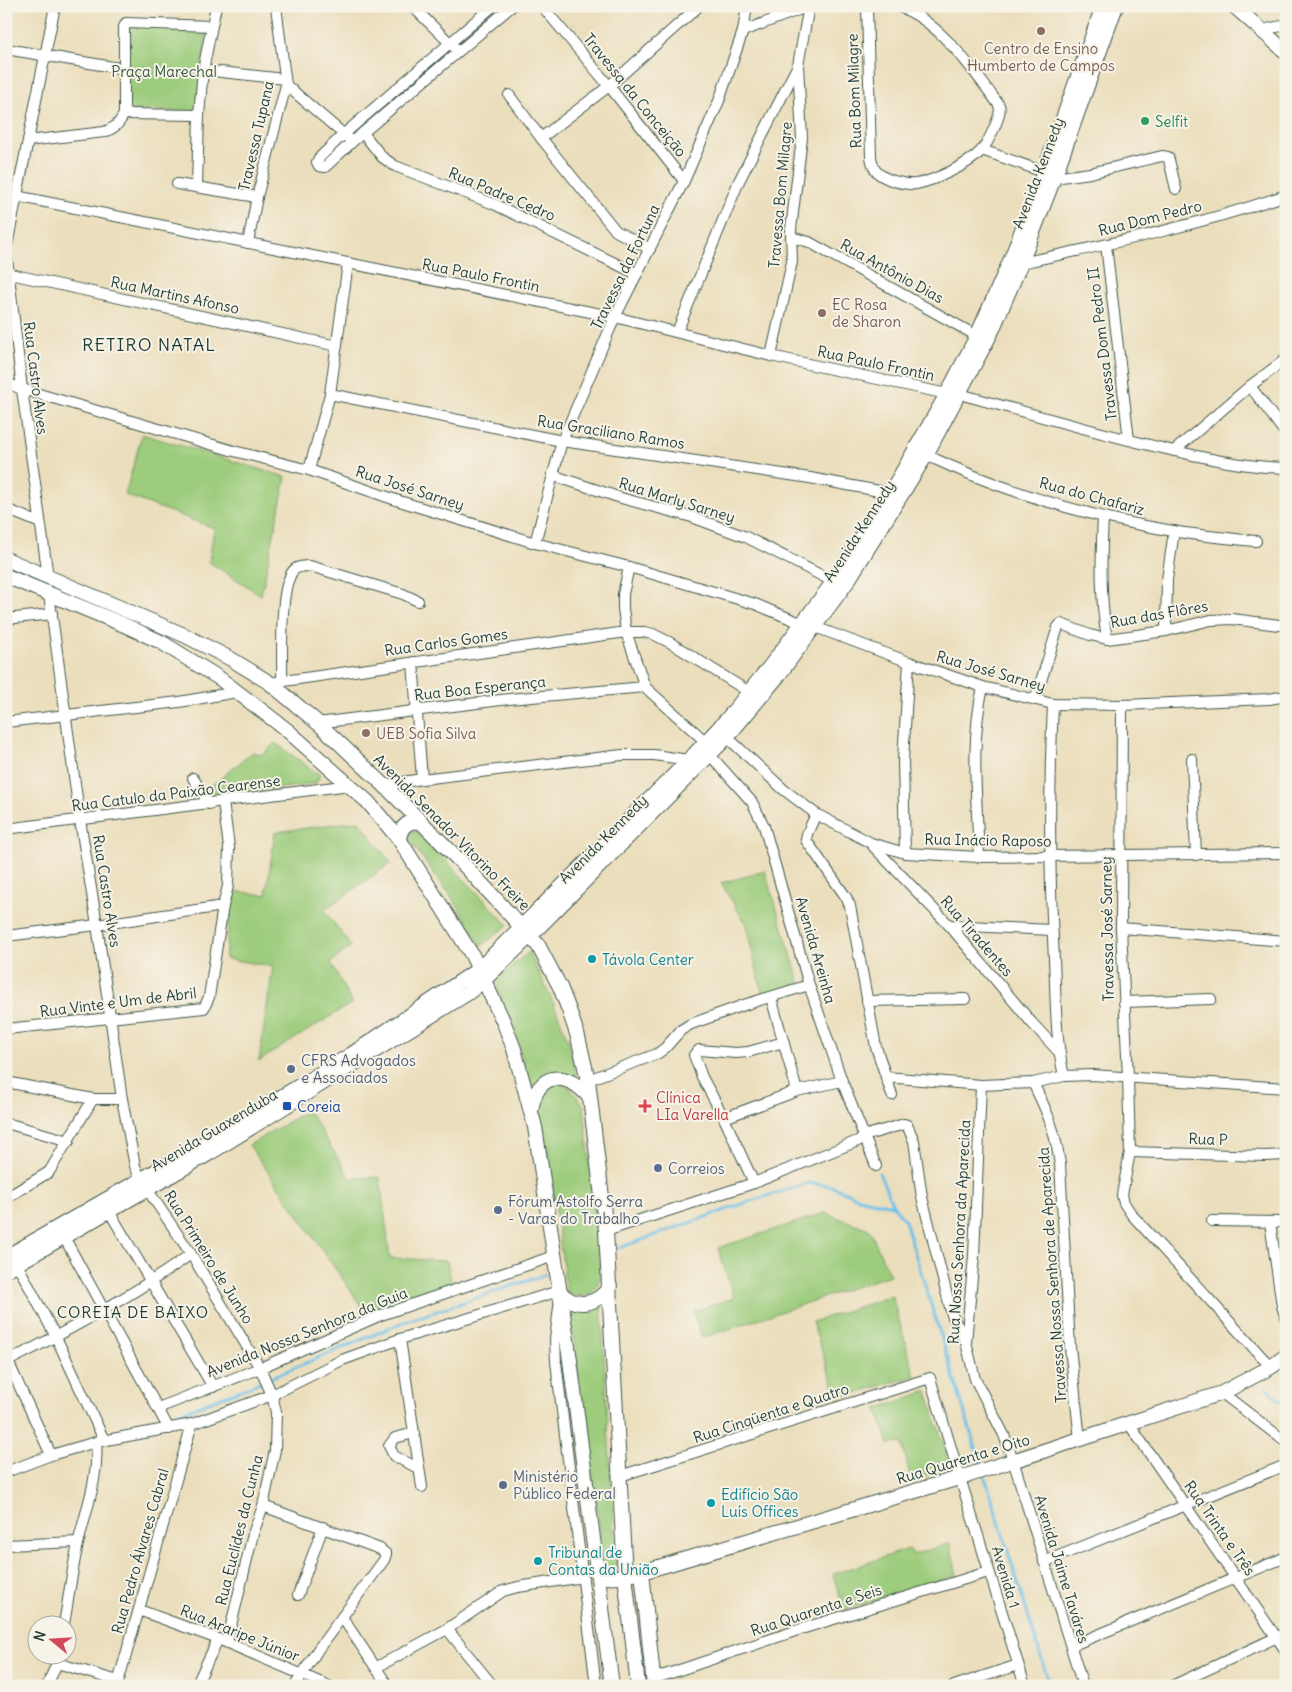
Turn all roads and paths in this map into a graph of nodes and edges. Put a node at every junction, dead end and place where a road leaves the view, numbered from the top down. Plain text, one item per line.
1 (55, 6) edge
2 (216, 6) edge
3 (276, 6) edge
4 (412, 6) edge
5 (493, 6) edge
6 (512, 6) edge
7 (542, 6) edge
8 (699, 6) edge
9 (747, 6) edge
10 (866, 6) edge
11 (894, 6) edge
12 (1103, 6) edge
13 (1116, 6) edge
14 (1234, 6) edge
15 (1286, 25) edge
16 (212, 26) junction
17 (1262, 30) junction
18 (743, 31) junction
19 (450, 43) junction
20 (6, 49) edge
21 (458, 51) junction
22 (1286, 52) edge
23 (45, 56) junction
24 (798, 65) junction
25 (125, 69) junction
26 (203, 70) junction
27 (285, 82) junction
28 (609, 86) junction
29 (509, 95) dead end
30 (124, 114) junction
31 (199, 115) junction
32 (363, 133) junction
33 (344, 134) junction
34 (541, 138) junction
35 (28, 142) junction
36 (352, 142) junction
37 (982, 150) junction
38 (1049, 175) junction
39 (684, 181) junction
40 (177, 184) dead end
41 (197, 186) junction
42 (1176, 189) dead end
43 (11, 195) edge
44 (1286, 195) edge
45 (257, 198) junction
46 (791, 237) junction
47 (248, 243) junction
48 (1106, 245) junction
49 (650, 249) junction
50 (348, 263) junction
51 (1021, 263) junction
52 (7, 273) edge
53 (637, 274) junction
54 (615, 317) junction
55 (677, 332) junction
56 (977, 336) junction
57 (337, 346) junction
58 (771, 356) junction
59 (1286, 359) edge
60 (6, 384) edge
61 (1250, 386) junction
62 (22, 390) junction
63 (330, 394) junction
64 (953, 394) junction
65 (1286, 434) edge
66 (1129, 440) junction
67 (562, 441) junction
68 (1174, 451) junction
69 (926, 455) junction
70 (1286, 468) edge
71 (309, 470) junction
72 (552, 475) junction
73 (890, 493) junction
74 (6, 509) edge
75 (1103, 517) junction
76 (40, 523) junction
77 (1174, 531) junction
78 (1256, 541) dead end
79 (535, 543) junction
80 (6, 559) edge
81 (629, 567) junction
82 (6, 576) edge
83 (48, 577) junction
84 (839, 584) junction
85 (49, 594) junction
86 (418, 601) dead end
87 (52, 614) junction
88 (6, 619) edge
89 (1286, 624) edge
90 (809, 625) junction
91 (1166, 631) junction
92 (626, 632) junction
93 (1107, 639) junction
94 (413, 662) junction
95 (909, 662) junction
96 (276, 682) junction
97 (645, 687) junction
98 (984, 687) junction
99 (238, 692) junction
100 (749, 692) junction
101 (1286, 696) edge
102 (1035, 700) junction
103 (1053, 704) junction
104 (1122, 706) junction
105 (416, 710) junction
106 (66, 714) junction
107 (6, 722) edge
108 (318, 723) junction
109 (727, 737) junction
110 (708, 748) junction
111 (1192, 759) dead end
112 (689, 760) junction
113 (366, 767) junction
114 (193, 778) dead end
115 (422, 779) junction
116 (350, 785) junction
117 (384, 785) junction
118 (223, 802) junction
119 (209, 804) junction
120 (816, 814) junction
121 (80, 820) junction
122 (421, 822) junction
123 (6, 830) edge
124 (399, 839) junction
125 (871, 844) junction
126 (905, 853) junction
127 (1286, 853) edge
128 (1196, 855) junction
129 (1050, 856) junction
130 (1120, 856) junction
131 (979, 857) junction
132 (223, 906) junction
133 (98, 925) junction
134 (949, 926) junction
135 (1121, 928) junction
136 (1052, 930) junction
137 (526, 931) junction
138 (6, 936) edge
139 (1286, 941) edge
140 (482, 974) junction
141 (809, 985) junction
142 (468, 993) junction
143 (771, 997) junction
144 (965, 999) dead end
145 (1211, 999) dead end
146 (494, 1000) junction
147 (867, 1000) junction
148 (1124, 1002) junction
149 (111, 1018) junction
150 (6, 1029) edge
151 (784, 1042) junction
152 (1058, 1050) junction
153 (1064, 1076) junction
154 (886, 1077) junction
155 (1128, 1077) junction
156 (588, 1080) junction
157 (842, 1081) junction
158 (6, 1082) edge
159 (1033, 1083) junction
160 (981, 1085) junction
161 (1286, 1088) edge
162 (796, 1091) junction
163 (892, 1095) dead end
164 (590, 1098) junction
165 (93, 1099) junction
166 (122, 1099) junction
167 (531, 1113) junction
168 (724, 1118) junction
169 (6, 1123) edge
170 (865, 1137) junction
171 (69, 1141) junction
172 (1130, 1152) junction
173 (1286, 1154) edge
174 (876, 1166) dead end
175 (754, 1182) junction
176 (144, 1184) junction
177 (6, 1198) edge
178 (109, 1211) junction
179 (1212, 1221) dead end
180 (1270, 1222) junction
181 (1286, 1222) edge
182 (606, 1231) junction
183 (64, 1237) junction
184 (191, 1254) junction
185 (554, 1256) junction
186 (10, 1263) edge
187 (152, 1282) junction
188 (610, 1286) junction
189 (560, 1295) junction
190 (104, 1309) junction
191 (1286, 1318) edge
192 (56, 1337) junction
193 (400, 1339) junction
194 (966, 1342) junction
195 (7, 1359) edge
196 (1281, 1362) edge
197 (261, 1371) junction
198 (213, 1387) junction
199 (271, 1392) junction
200 (1222, 1393) junction
201 (158, 1408) junction
202 (192, 1424) junction
203 (1129, 1424) junction
204 (169, 1429) junction
205 (414, 1433) junction
206 (1080, 1440) junction
207 (100, 1441) junction
208 (1286, 1442) edge
209 (52, 1455) junction
210 (1013, 1460) junction
211 (1286, 1464) edge
212 (418, 1468) junction
213 (6, 1472) edge
214 (620, 1476) junction
215 (963, 1477) junction
216 (422, 1487) dead end
217 (1186, 1505) junction
218 (263, 1506) junction
219 (323, 1528) junction
220 (78, 1542) junction
221 (6, 1546) edge
222 (624, 1557) junction
223 (1286, 1558) edge
224 (1044, 1562) junction
225 (596, 1571) junction
226 (642, 1572) junction
227 (988, 1572) junction
228 (626, 1576) junction
229 (583, 1578) junction
230 (1237, 1578) junction
231 (298, 1595) dead end
232 (139, 1610) junction
233 (66, 1614) edge
234 (342, 1617) junction
235 (447, 1629) junction
236 (1281, 1635) edge
237 (222, 1641) junction
238 (1070, 1646) junction
239 (1286, 1651) edge
240 (56, 1664) edge
241 (70, 1664) edge
242 (1018, 1665) junction
243 (377, 1667) junction
244 (302, 1674) junction
245 (653, 1682) edge
246 (117, 1683) edge
247 (47, 1686) edge
248 (196, 1686) edge
249 (295, 1686) edge
250 (329, 1686) edge
251 (388, 1686) edge
252 (493, 1686) edge
253 (596, 1686) edge
254 (612, 1686) edge
255 (638, 1686) edge
256 (954, 1686) edge
257 (1025, 1686) edge
258 (1083, 1686) edge
259 (1172, 1686) edge

1 - 23 street, Rua Castro Alves
2 - 16 street
3 - 27 street, Travessa Tupana
4 - 19 street
5 - 19 street
6 - 21 street
7 - 28 street, Travessa da Conceição
8 - 28 street
9 - 18 street, Travessa da Fortuna
10 - 37 street, Rua Bom Milagre
11 - 37 street
12 - 38 main road, Avenida Kennedy
13 - 38 main road, Avenida Kennedy
14 - 17 main road
15 - 17 street
16 - 25 street
16 - 26 street
17 - 22 main road
18 - 24 street, Travessa Bom Milagre
18 - 39 street, Travessa da Fortuna
19 - 21 street
19 - 33 street
20 - 23 street
21 - 32 street
23 - 25 street
23 - 35 street, Rua Castro Alves
24 - 46 street, Travessa Bom Milagre
24 - 55 street, Travessa Bom Milagre
25 - 30 street
26 - 27 street
26 - 31 street
27 - 33 street
27 - 45 street, Travessa Tupana
28 - 34 street
28 - 39 street, Travessa da Conceição
29 - 34 street
30 - 31 street
30 - 35 street
31 - 41 street
32 - 36 street
32 - 53 street, Rua Padre Cedro
33 - 36 street
33 - 36 street
34 - 49 street
35 - 43 street, Rua Castro Alves
37 - 38 street
38 - 42 street
38 - 51 main road, Avenida Kennedy
38 - 56 main road, Avenida Kennedy
39 - 49 street, Travessa da Fortuna
40 - 41 street
41 - 45 street
43 - 47 street, Rua Paulo Frontin
43 - 52 street, Rua Castro Alves
44 - 48 street, Rua Dom Pedro
45 - 47 street, Travessa Tupana
46 - 56 street, Rua Antônio Dias
46 - 58 street, Travessa Bom Milagre
47 - 50 street, Rua Paulo Frontin
48 - 51 street, Rua Dom Pedro
48 - 66 street, Travessa Dom Pedro II
49 - 53 street, Travessa da Fortuna
50 - 54 street, Rua Paulo Frontin
50 - 57 street
51 - 64 main road, Avenida Kennedy
52 - 57 street, Rua Martins Afonso
52 - 62 street, Rua Castro Alves
53 - 54 street, Travessa da Fortuna
54 - 55 street, Rua Paulo Frontin
54 - 67 street, Travessa da Fortuna
55 - 58 street, Rua Paulo Frontin
56 - 64 main road, Avenida Kennedy
57 - 63 street
58 - 64 street, Rua Paulo Frontin
59 - 61 street
60 - 62 street, Rua José Sarney
61 - 65 street
61 - 68 street
62 - 71 street, Rua José Sarney
62 - 76 street, Rua Castro Alves
63 - 67 street, Rua Graciliano Ramos
63 - 71 street
64 - 66 street, Rua Paulo Frontin
64 - 69 main road, Avenida Kennedy
64 - 73 main road, Avenida Kennedy
66 - 68 street, Rua Paulo Frontin
67 - 72 street, Travessa da Fortuna
67 - 73 street, Rua Graciliano Ramos
68 - 70 street, Rua Paulo Frontin
69 - 75 street, Rua do Chafariz
69 - 84 main road, Avenida Kennedy
71 - 79 street, Rua José Sarney
72 - 79 street, Travessa da Fortuna
72 - 84 street, Rua Marly Sarney
73 - 84 main road, Avenida Kennedy
74 - 76 street
75 - 77 street, Rua do Chafariz
75 - 93 street
76 - 83 street, Rua Castro Alves
77 - 78 street, Rua do Chafariz
77 - 91 street
79 - 81 street, Rua José Sarney
80 - 83 main road, Avenida Senador Vitorino Freire
81 - 90 street, Rua José Sarney
81 - 92 street
82 - 85 main road
83 - 96 main road, Avenida Senador Vitorino Freire
84 - 90 main road, Avenida Kennedy
85 - 87 street, Rua Castro Alves
85 - 99 main road
86 - 96 street
87 - 88 street
87 - 106 street, Rua Castro Alves
89 - 91 street, Rua das Flôres
90 - 95 street, Rua José Sarney
90 - 100 main road, Avenida Kennedy
90 - 109 main road, Avenida Kennedy
91 - 93 street, Rua das Flôres
92 - 94 street, Rua Carlos Gomes
92 - 97 street
92 - 100 street, Rua Carlos Gomes
93 - 102 street, Rua das Flôres
94 - 96 street, Rua Carlos Gomes
94 - 105 street
95 - 98 street, Rua José Sarney
95 - 126 street
96 - 108 main road, Avenida Senador Vitorino Freire
97 - 105 street, Rua Boa Esperança
97 - 110 street, Avenida Areinha
98 - 102 street, Rua José Sarney
98 - 131 street
99 - 106 street
99 - 116 main road
100 - 110 main road, Avenida Kennedy
101 - 104 street, Rua José Sarney
102 - 103 street, Rua José Sarney
103 - 104 street, Rua José Sarney
103 - 129 street
104 - 130 street, Travessa José Sarney
105 - 108 street, Rua Boa Esperança
105 - 115 street
106 - 107 street
106 - 121 street, Rua Castro Alves
108 - 113 main road, Avenida Senador Vitorino Freire
109 - 110 main road, Avenida Kennedy
109 - 120 street, Rua Inácio Raposo
110 - 112 main road, Avenida Kennedy
110 - 137 main road, Avenida Kennedy
110 - 141 street, Avenida Areinha
111 - 128 street
112 - 115 street
112 - 137 main road, Avenida Kennedy
113 - 116 main road
113 - 117 main road, Avenida Senador Vitorino Freire
114 - 119 street
115 - 117 street
116 - 118 street, Rua Catulo da Paixão Cearense
116 - 124 main road
117 - 122 main road, Avenida Senador Vitorino Freire
118 - 119 street, Rua Catulo da Paixão Cearense
118 - 132 street, Rua Vinte e Um de Abril
119 - 121 street, Rua Catulo da Paixão Cearense
120 - 125 street, Rua Inácio Raposo
120 - 147 street
121 - 123 street, Rua Catulo da Paixão Cearense
121 - 133 street, Rua Castro Alves
122 - 124 main road
122 - 137 main road, Avenida Senador Vitorino Freire
124 - 140 main road
125 - 126 street, Rua Inácio Raposo
125 - 134 street, Rua Tiradentes
126 - 131 street, Rua Inácio Raposo
127 - 128 street, Rua Inácio Raposo
128 - 130 street, Rua Inácio Raposo
129 - 130 street, Rua Inácio Raposo
129 - 131 street, Rua Inácio Raposo
129 - 136 street
130 - 135 street, Travessa José Sarney
132 - 133 street
132 - 149 street, Rua Vinte e Um de Abril
133 - 138 street
133 - 149 street, Rua Castro Alves
134 - 136 street
134 - 152 street, Rua Tiradentes
135 - 139 street
135 - 148 street, Travessa José Sarney
136 - 152 street
137 - 140 main road, Avenida Kennedy
137 - 156 main road, Avenida Senador Vitorino Freire
140 - 142 main road, Avenida Guaxenduba
140 - 146 main road
140 - 176 main road, Avenida Guaxenduba
141 - 143 street
141 - 157 street, Avenida Areinha
142 - 146 main road
142 - 176 main road, Avenida Guaxenduba
143 - 151 street
143 - 156 street
144 - 147 street
145 - 148 street
146 - 167 main road
147 - 154 street
148 - 155 street, Travessa José Sarney
149 - 150 street, Rua Vinte e Um de Abril
149 - 166 street, Rua Castro Alves
151 - 162 street
151 - 168 street
152 - 153 street
153 - 155 street
153 - 159 street
154 - 160 street
154 - 163 street
155 - 161 street
155 - 172 street, Travessa José Sarney
156 - 164 main road, Avenida Senador Vitorino Freire
157 - 162 street
157 - 170 street, Avenida Areinha
158 - 165 street
159 - 160 street
159 - 206 street, Travessa Nossa Senhora de Aparecida
160 - 194 street, Rua Nossa Senhora da Aparecida
162 - 168 street
164 - 167 main road
164 - 182 main road, Avenida Senador Vitorino Freire
165 - 166 street
165 - 171 street
166 - 176 street, Rua Castro Alves
167 - 185 main road
168 - 175 street
169 - 171 street
170 - 174 street, Avenida Areinha
170 - 175 street
170 - 194 street
171 - 177 street
172 - 173 street, Rua P
172 - 196 street
175 - 182 street
176 - 178 main road, Avenida Guaxenduba
176 - 184 street, Rua Primeiro de Junho
176 - 186 main road, Avenida Guaxenduba
178 - 183 main road, Avenida Guaxenduba
178 - 187 street
179 - 180 street
180 - 181 street
180 - 191 street
182 - 188 main road, Avenida Senador Vitorino Freire
183 - 186 main road, Avenida Guaxenduba
183 - 190 street
184 - 187 street
184 - 197 street, Rua Primeiro de Junho
185 - 189 main road
185 - 197 street, Avenida Nossa Senhora da Guia
186 - 192 street
187 - 190 street
187 - 198 street
188 - 189 main road
188 - 214 main road, Avenida Senador Vitorino Freire
189 - 193 street
189 - 225 main road
189 - 229 street
190 - 192 street
190 - 201 street
192 - 195 street
192 - 207 street
193 - 199 street
193 - 205 street
194 - 210 street, Rua Nossa Senhora da Aparecida
195 - 209 street
196 - 200 main road, Rua Quarenta e Oito
197 - 198 street, Avenida Nossa Senhora da Guia
197 - 199 street, Rua Primeiro de Junho
198 - 201 street, Avenida Nossa Senhora da Guia
199 - 202 street
199 - 218 street, Rua Euclídes da Cunha
200 - 203 main road, Rua Quarenta e Oito
200 - 208 street
201 - 204 street
202 - 204 street
202 - 232 street, Rua Pedro Álvares Cabral
203 - 206 main road, Rua Quarenta e Oito
203 - 217 street, Rua Trinta e Três
204 - 207 street
205 - 212 street
205 - 212 street
206 - 210 main road, Rua Quarenta e Oito
207 - 209 street
207 - 220 street
209 - 213 street
210 - 215 main road, Rua Quarenta e Oito
210 - 224 street, Avenida Jaime Taváres
211 - 217 street
212 - 216 street
214 - 215 street, Rua Cinqüenta e Quatro
214 - 222 main road, Avenida Senador Vitorino Freire
215 - 226 main road, Rua Quarenta e Oito
215 - 227 street, Avenida 1
217 - 224 street
217 - 230 street, Rua Trinta e Três
218 - 219 street
218 - 237 street, Rua Euclídes da Cunha
219 - 231 street
219 - 234 street
220 - 221 street
220 - 233 street
222 - 226 main road
222 - 228 main road, Avenida Senador Vitorino Freire
223 - 230 street
224 - 238 street, Avenida Jaime Taváres
225 - 228 main road, Rua Quarenta e Oito
225 - 254 main road
226 - 228 main road, Rua Quarenta e Oito
226 - 245 main road
227 - 242 street, Avenida 1
227 - 245 street, Rua Quarenta e Seis
228 - 255 main road, Avenida Senador Vitorino Freire
229 - 235 street
229 - 253 street
230 - 236 street, Rua Trinta e Três
230 - 238 street
232 - 237 street, Rua Araripe Júnior
232 - 246 street, Rua Pedro Álvares Cabral
234 - 243 street
234 - 244 street
235 - 243 street
235 - 252 street
236 - 239 street, Rua Trinta e Três
236 - 259 street
237 - 244 street, Rua Araripe Júnior
237 - 248 street, Rua Euclídes da Cunha
238 - 258 street, Avenida Jaime Taváres
240 - 247 street
241 - 246 street
242 - 256 street
242 - 257 street, Avenida 1
243 - 251 street
244 - 249 street
244 - 250 street, Rua Araripe Júnior

